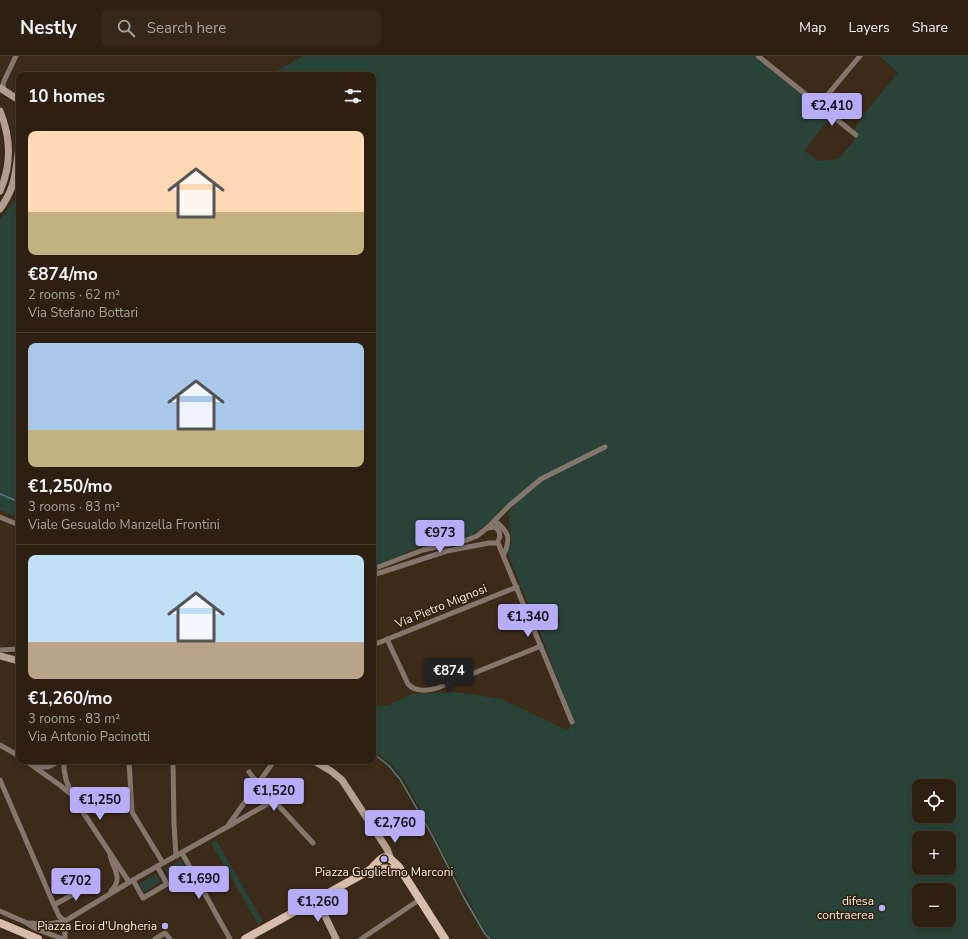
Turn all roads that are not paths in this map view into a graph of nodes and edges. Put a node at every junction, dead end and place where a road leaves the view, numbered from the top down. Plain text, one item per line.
1 (16, 56) edge
2 (758, 56) edge
3 (860, 56) edge
4 (2, 89) edge
5 (16, 98) edge
6 (819, 105) junction
7 (0, 111) edge
8 (856, 135) dead end
9 (16, 168) edge
10 (0, 191) edge
11 (0, 209) edge
12 (605, 447) dead end
13 (0, 517) edge
14 (495, 521) junction
15 (16, 524) edge
16 (487, 528) junction
17 (497, 543) junction
18 (504, 554) junction
19 (376, 567) edge
20 (376, 574) edge
21 (517, 587) junction
22 (387, 639) junction
23 (376, 644) edge
24 (541, 646) junction
25 (16, 649) edge
26 (0, 650) edge
27 (0, 656) edge
28 (16, 660) edge
29 (572, 722) dead end
30 (0, 744) edge
31 (16, 754) edge
32 (31, 764) edge
33 (54, 764) edge
34 (64, 764) edge
35 (129, 764) edge
36 (173, 764) edge
37 (272, 764) edge
38 (319, 764) edge
39 (36, 767) junction
40 (249, 772) dead end
41 (0, 780) edge
42 (258, 783) junction
43 (74, 797) junction
44 (269, 803) junction
45 (227, 827) junction
46 (313, 842) dead end
47 (108, 850) junction
48 (182, 852) junction
49 (176, 856) junction
50 (386, 862) junction
51 (163, 863) junction
52 (157, 866) junction
53 (131, 881) junction
54 (90, 884) dead end
55 (109, 894) junction
56 (317, 899) junction
57 (420, 900) junction
58 (54, 905) junction
59 (0, 911) edge
60 (65, 921) junction
61 (0, 923) edge
62 (27, 923) junction
63 (38, 939) edge
64 (64, 939) edge
65 (155, 939) edge
66 (170, 939) edge
67 (230, 939) edge
68 (245, 939) edge
69 (336, 939) edge
70 (361, 939) edge
71 (445, 939) edge

1 - 4 street
2 - 6 street
3 - 6 street
4 - 5 main road
6 - 8 street
7 - 10 main road
9 - 11 main road
12 - 14 street
13 - 15 street
14 - 16 street
14 - 18 street
16 - 17 street
16 - 19 street
17 - 18 street
17 - 20 street
18 - 21 street
21 - 22 street, Via Pietro Mignosi
21 - 24 street
22 - 23 street, Via Pietro Mignosi
22 - 24 street
24 - 29 street
25 - 26 street
27 - 28 main road
30 - 31 street
32 - 39 street
33 - 39 street
34 - 43 street
35 - 51 street
36 - 49 street
37 - 42 street
38 - 50 main road
39 - 43 street
40 - 42 street
41 - 58 street
42 - 44 street
42 - 45 street
43 - 47 street
44 - 45 street
44 - 46 street
45 - 48 street
47 - 53 street
47 - 55 street
48 - 49 street
48 - 67 street
49 - 51 street
50 - 56 main road
50 - 57 main road
51 - 52 street
52 - 53 street
52 - 53 street
53 - 55 street
54 - 58 street
55 - 60 street
56 - 68 main road
56 - 69 main road
57 - 70 street
57 - 71 main road
58 - 60 street
59 - 62 street
60 - 62 street
60 - 64 street
61 - 63 main road
62 - 64 street
65 - 66 street

